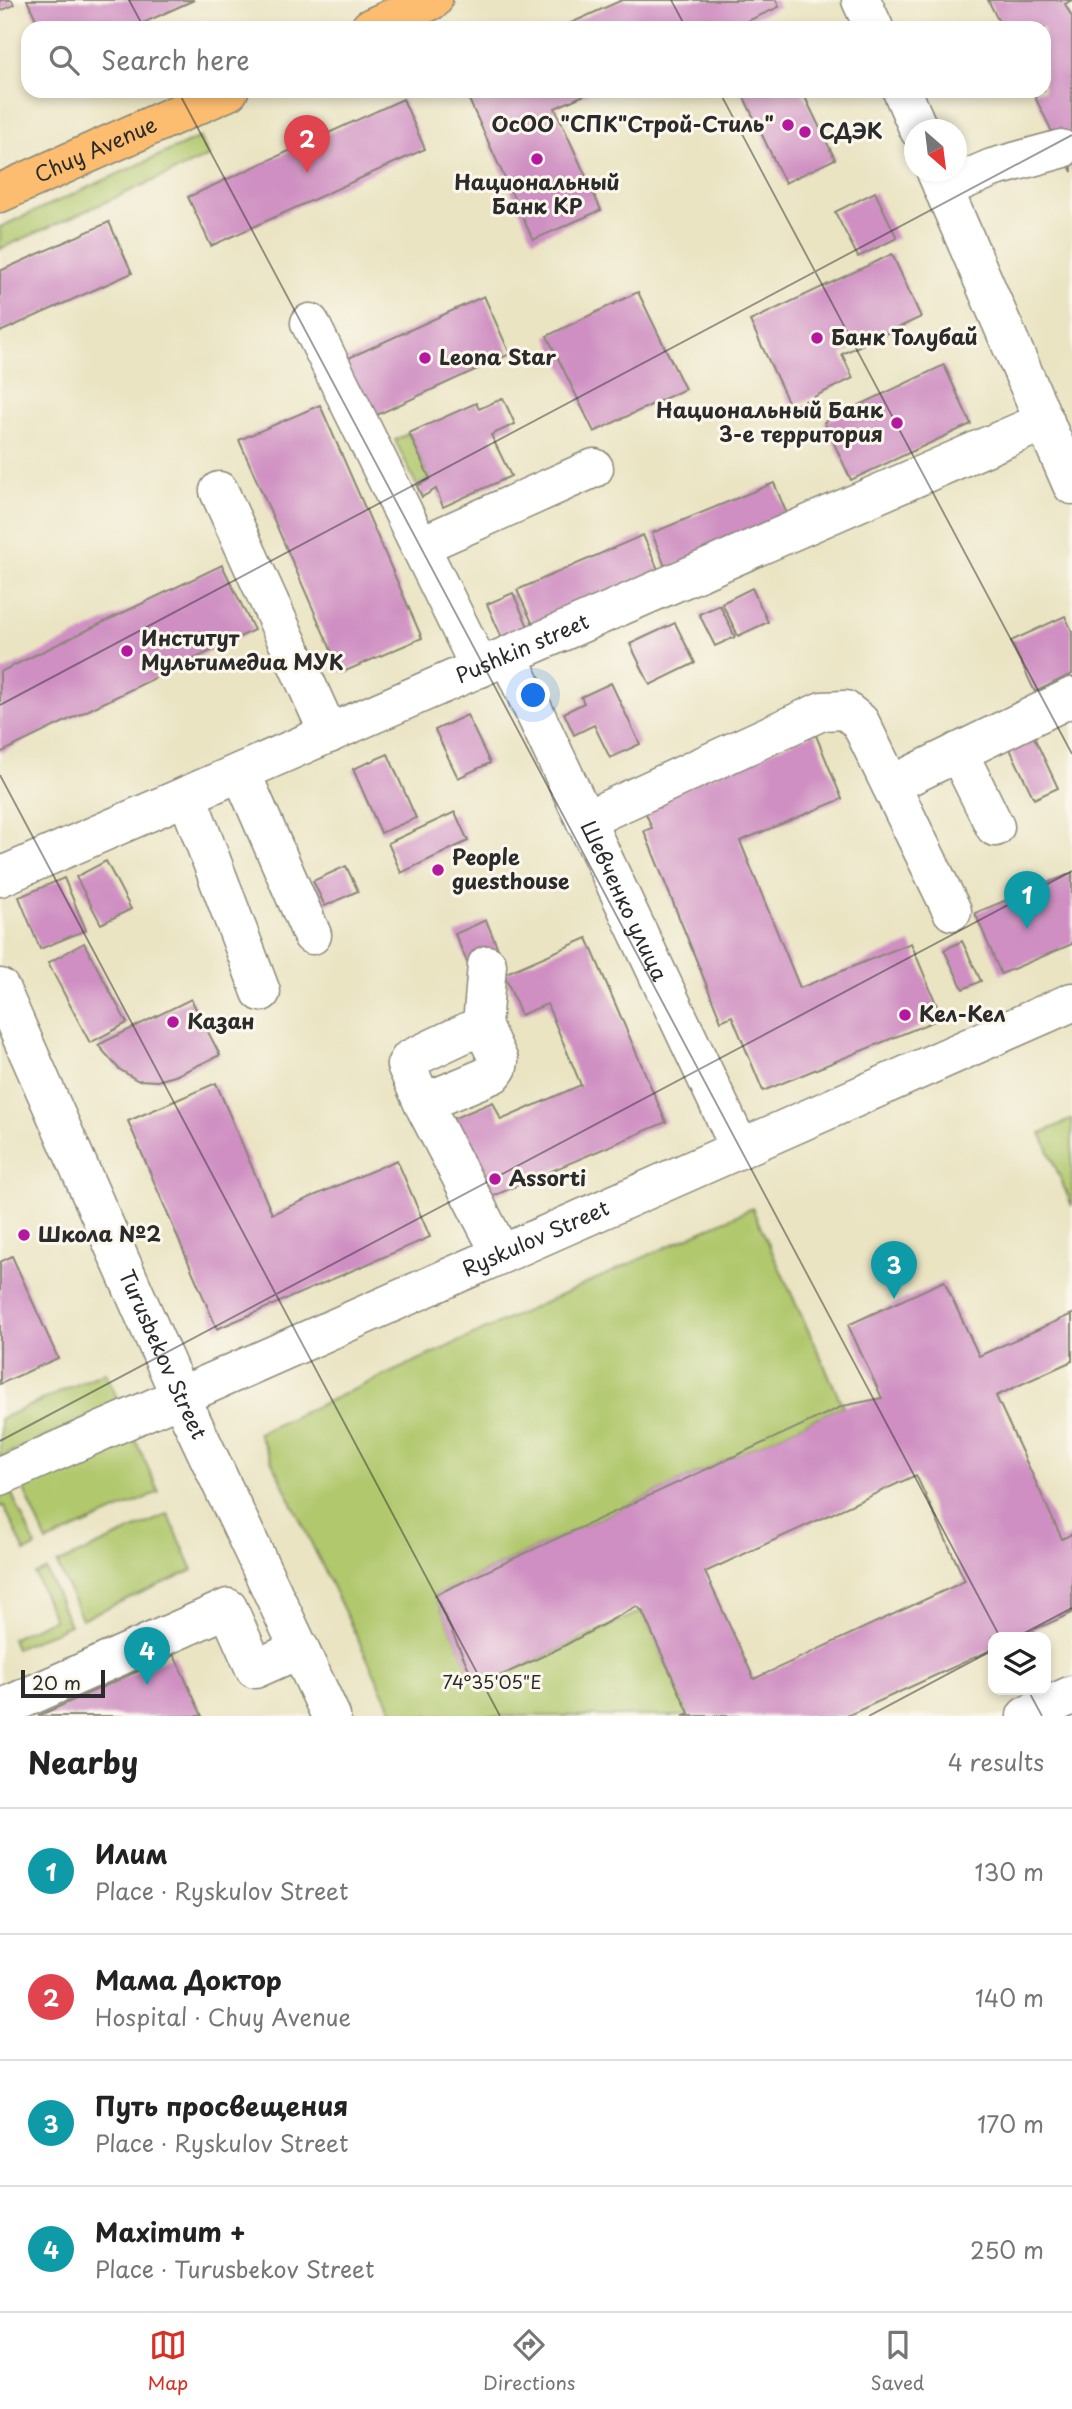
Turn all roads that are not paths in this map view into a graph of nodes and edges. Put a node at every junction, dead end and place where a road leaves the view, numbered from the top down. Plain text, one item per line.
1 (433, 0) edge
2 (861, 0) edge
3 (386, 21) edge
4 (871, 21) edge
5 (213, 98) edge
6 (905, 98) edge
7 (914, 119) edge
8 (1060, 149) dead end
9 (967, 174) edge
10 (940, 182) edge
11 (0, 194) edge
12 (310, 323) dead end
13 (1045, 421) junction
14 (594, 468) dead end
15 (1072, 485) edge
16 (219, 491) dead end
17 (420, 546) junction
18 (494, 662) junction
19 (1072, 697) edge
20 (329, 734) junction
21 (958, 752) junction
22 (241, 772) junction
23 (891, 785) junction
24 (187, 796) junction
25 (585, 820) junction
26 (995, 827) dead end
27 (0, 877) edge
28 (952, 911) dead end
29 (312, 935) dead end
30 (488, 965) dead end
31 (0, 988) edge
32 (261, 992) dead end
33 (1072, 1002) edge
34 (740, 1149) junction
35 (501, 1254) junction
36 (180, 1396) junction
37 (0, 1476) edge
38 (300, 1649) junction
39 (1072, 1695) edge
40 (0, 1709) edge
41 (331, 1716) edge
42 (1026, 1716) edge

1 - 3 main road
2 - 4 street
5 - 11 main road, Chuy Avenue
6 - 7 street
8 - 9 street
10 - 13 street
12 - 17 street, Шевченко улица
13 - 15 street
13 - 18 street, Pushkin street
14 - 17 street
16 - 20 street
17 - 18 street, Шевченко улица
18 - 20 street, Pushkin street
18 - 25 street, Шевченко улица
19 - 21 street
20 - 22 street, Pushkin street
21 - 23 street
21 - 26 street
22 - 24 street, Pushkin street
22 - 29 street
23 - 25 street
23 - 28 street
24 - 27 street, Pushkin street
24 - 32 street
25 - 34 street, Шевченко улица
30 - 35 street
31 - 36 street, Turusbekov Street
33 - 34 street, Ryskulov Street
34 - 35 street, Ryskulov Street
35 - 36 street, Ryskulov Street
36 - 37 street, Ryskulov Street
36 - 38 street, Turusbekov Street
38 - 40 street
38 - 41 street, Turusbekov Street
39 - 42 street

